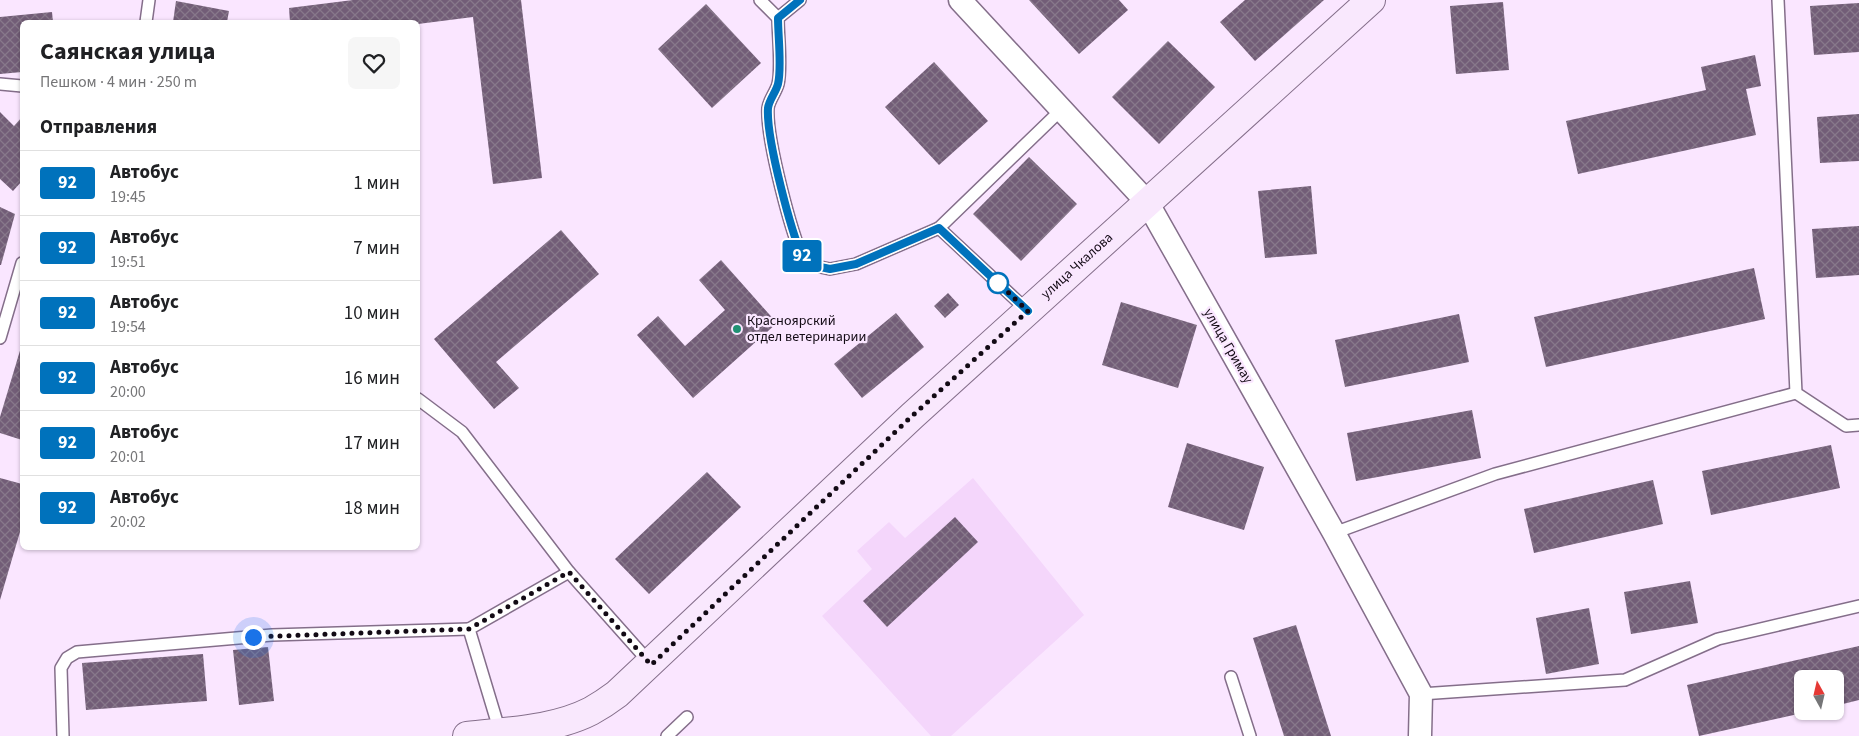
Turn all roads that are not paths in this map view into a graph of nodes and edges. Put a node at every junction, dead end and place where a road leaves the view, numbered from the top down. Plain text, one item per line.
1 (149, 0) edge
2 (760, 0) edge
3 (800, 0) edge
4 (960, 0) edge
5 (1371, 0) edge
6 (1778, 0) edge
7 (778, 18) junction
8 (146, 20) edge
9 (0, 84) edge
10 (20, 86) edge
11 (1061, 110) junction
12 (1147, 202) junction
13 (939, 228) junction
14 (20, 270) edge
15 (1028, 311) junction
16 (0, 338) edge
17 (1796, 393) junction
18 (420, 400) edge
19 (1859, 425) edge
20 (1334, 533) junction
21 (569, 572) junction
22 (1859, 606) edge
23 (469, 629) junction
24 (651, 665) junction
25 (1231, 677) dead end
26 (1421, 694) junction
27 (687, 718) dead end
28 (500, 732) junction
29 (63, 736) edge
30 (467, 736) edge
31 (667, 736) edge
32 (1250, 736) edge
33 (1420, 736) edge

1 - 8 lane
2 - 7 lane
3 - 7 lane
4 - 11 street, улица Гримау
5 - 12 main road, улица Чкалова
6 - 17 lane
7 - 13 lane
9 - 10 lane
11 - 12 street, улица Гримау
11 - 13 lane
12 - 15 main road, улица Чкалова
12 - 20 street, улица Гримау
13 - 15 lane
14 - 16 lane
15 - 24 main road, улица Чкалова
17 - 19 lane
17 - 20 lane
18 - 21 lane
20 - 26 street, улица Гримау
21 - 23 lane
21 - 24 lane
22 - 26 lane
23 - 28 lane
23 - 29 lane
24 - 28 main road, улица Чкалова
25 - 32 lane
26 - 33 street, улица Гримау
27 - 31 lane
28 - 30 main road, улица Чкалова

